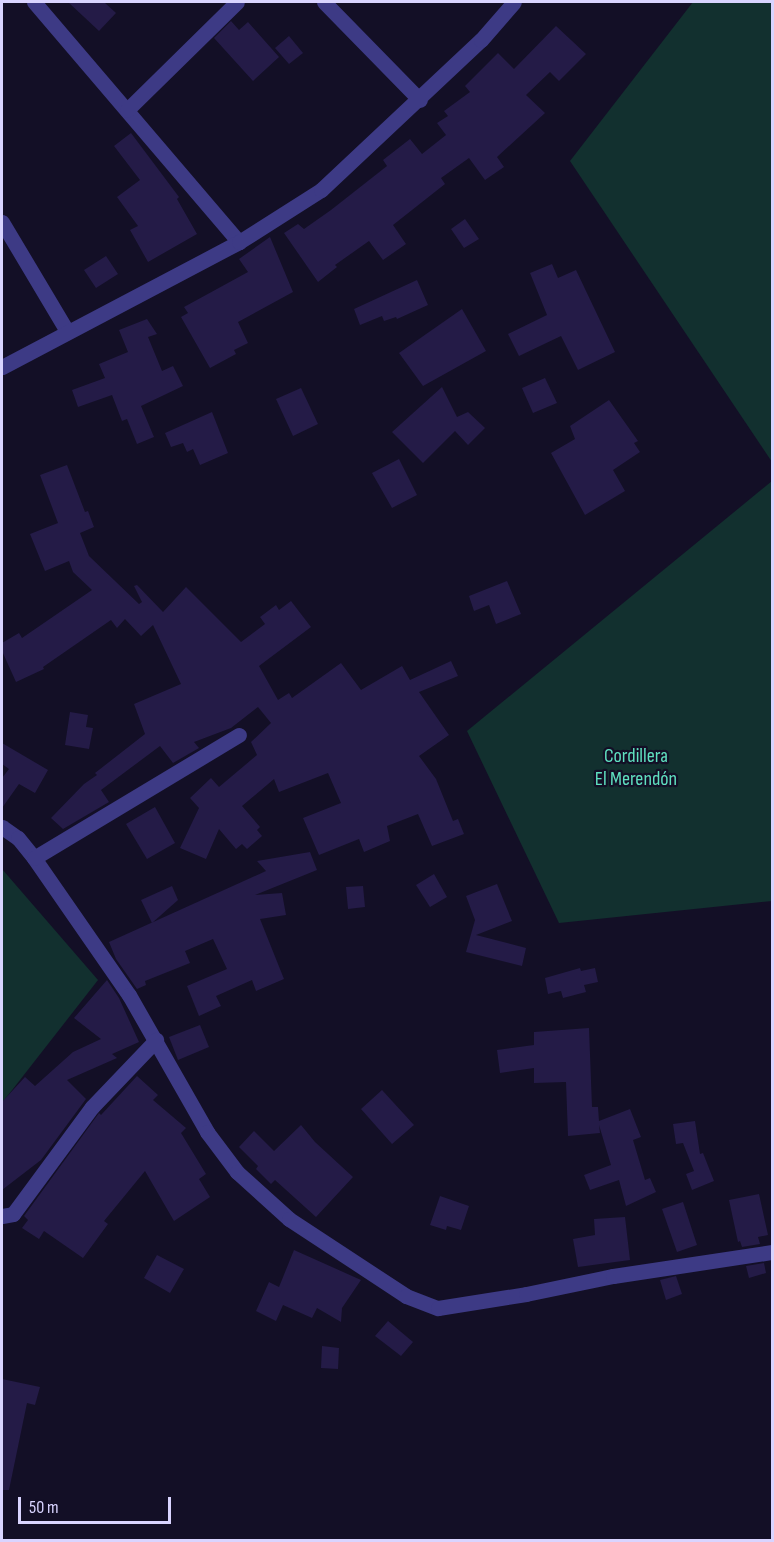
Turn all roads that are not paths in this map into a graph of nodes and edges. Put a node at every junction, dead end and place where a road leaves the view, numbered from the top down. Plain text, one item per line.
1 (34, 2) edge
2 (237, 2) edge
3 (324, 2) edge
4 (514, 2) edge
5 (420, 100) junction
6 (127, 110) junction
7 (2, 222) edge
8 (239, 242) junction
9 (67, 331) junction
10 (2, 367) edge
11 (239, 735) dead end
12 (2, 827) edge
13 (34, 858) junction
14 (156, 1040) junction
15 (2, 1216) edge
16 (772, 1252) edge

1 - 6 street
2 - 6 street
3 - 5 street
4 - 5 street
5 - 8 street
6 - 8 street
7 - 9 street
8 - 9 street
9 - 10 street
11 - 13 street
12 - 13 street
13 - 14 street
14 - 15 street
14 - 16 street

